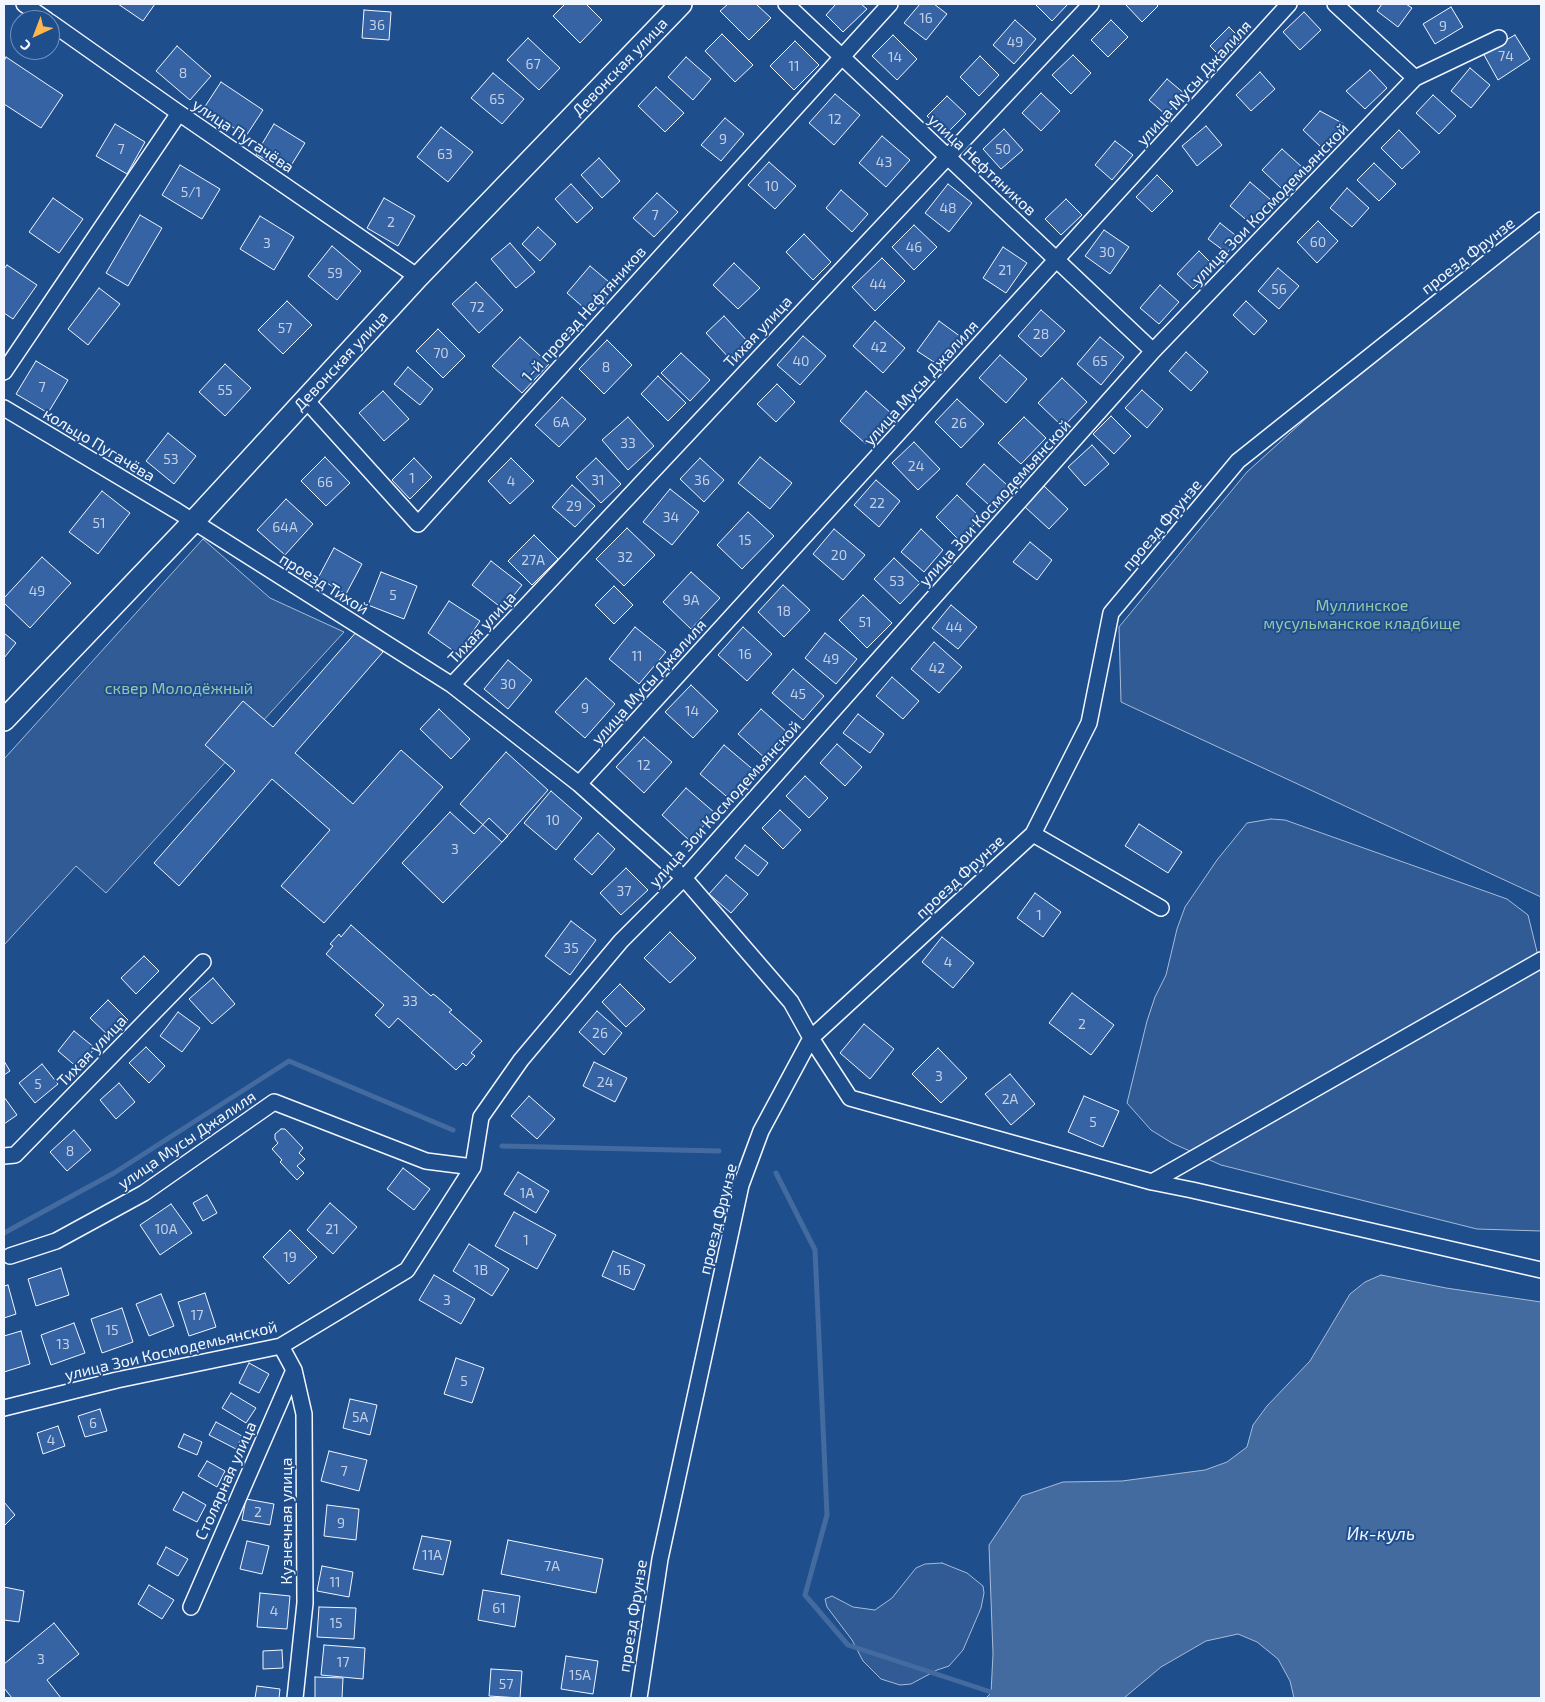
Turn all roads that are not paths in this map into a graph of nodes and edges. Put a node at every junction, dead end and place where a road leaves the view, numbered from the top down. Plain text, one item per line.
1 (681, 4) edge
2 (786, 4) edge
3 (890, 4) edge
4 (1091, 4) edge
5 (1289, 4) edge
6 (1335, 4) edge
7 (60, 29) edge
8 (1499, 38) dead end
9 (841, 56) junction
10 (1415, 78) junction
11 (179, 113) junction
12 (947, 156) junction
13 (1541, 220) edge
14 (1057, 260) junction
15 (418, 276) junction
16 (1153, 351) junction
17 (4, 372) edge
18 (305, 399) junction
19 (4, 408) edge
20 (185, 516) junction
21 (452, 686) junction
22 (4, 720) edge
23 (579, 784) junction
24 (1033, 834) junction
25 (684, 878) junction
26 (1161, 908) dead end
27 (1541, 960) edge
28 (203, 962) dead end
29 (811, 1038) junction
30 (4, 1156) edge
31 (473, 1166) junction
32 (1152, 1182) junction
33 (10, 1256) dead end
34 (1541, 1270) edge
35 (281, 1346) junction
36 (294, 1370) junction
37 (4, 1408) edge
38 (190, 1607) dead end
39 (294, 1698) edge
40 (639, 1698) edge

1 - 15 main road, Девонская улица
2 - 9 street, улица Нефтяников
3 - 9 street, 1-й проезд Нефтяников
4 - 12 street, Тихая улица
5 - 14 street, улица Мусы Джалиля
6 - 10 street
7 - 11 street, улица Пугачёва
8 - 10 street
9 - 12 street, улица Нефтяников
9 - 18 street, 1-й проезд Нефтяников
10 - 16 street, улица Зои Космодемьянской
11 - 15 street, улица Пугачёва
11 - 17 street
12 - 14 street, улица Нефтяников
12 - 21 street, Тихая улица
13 - 24 street, проезд Фрунзе
14 - 16 street, улица Нефтяников
14 - 23 street, улица Мусы Джалиля
15 - 18 main road, Девонская улица
16 - 25 street, улица Зои Космодемьянской
18 - 20 main road, Девонская улица
19 - 20 street, кольцо Пугачёва
20 - 21 street, проезд Тихой
20 - 22 main road, Девонская улица
21 - 23 street, проезд Тихой
23 - 25 street, проезд Тихой
24 - 26 street
24 - 29 street, проезд Фрунзе
25 - 29 street, проезд Тихой
25 - 31 street, улица Зои Космодемьянской
27 - 32 street
28 - 30 street, Тихая улица
29 - 32 street, проезд Тихой
29 - 40 street, проезд Фрунзе
31 - 33 street, улица Мусы Джалиля
31 - 35 street, улица Зои Космодемьянской
32 - 34 street, проезд Тихой
35 - 36 street, Кузнечная улица
35 - 37 street, улица Зои Космодемьянской
36 - 38 street, Столярная улица
36 - 39 street, Кузнечная улица

